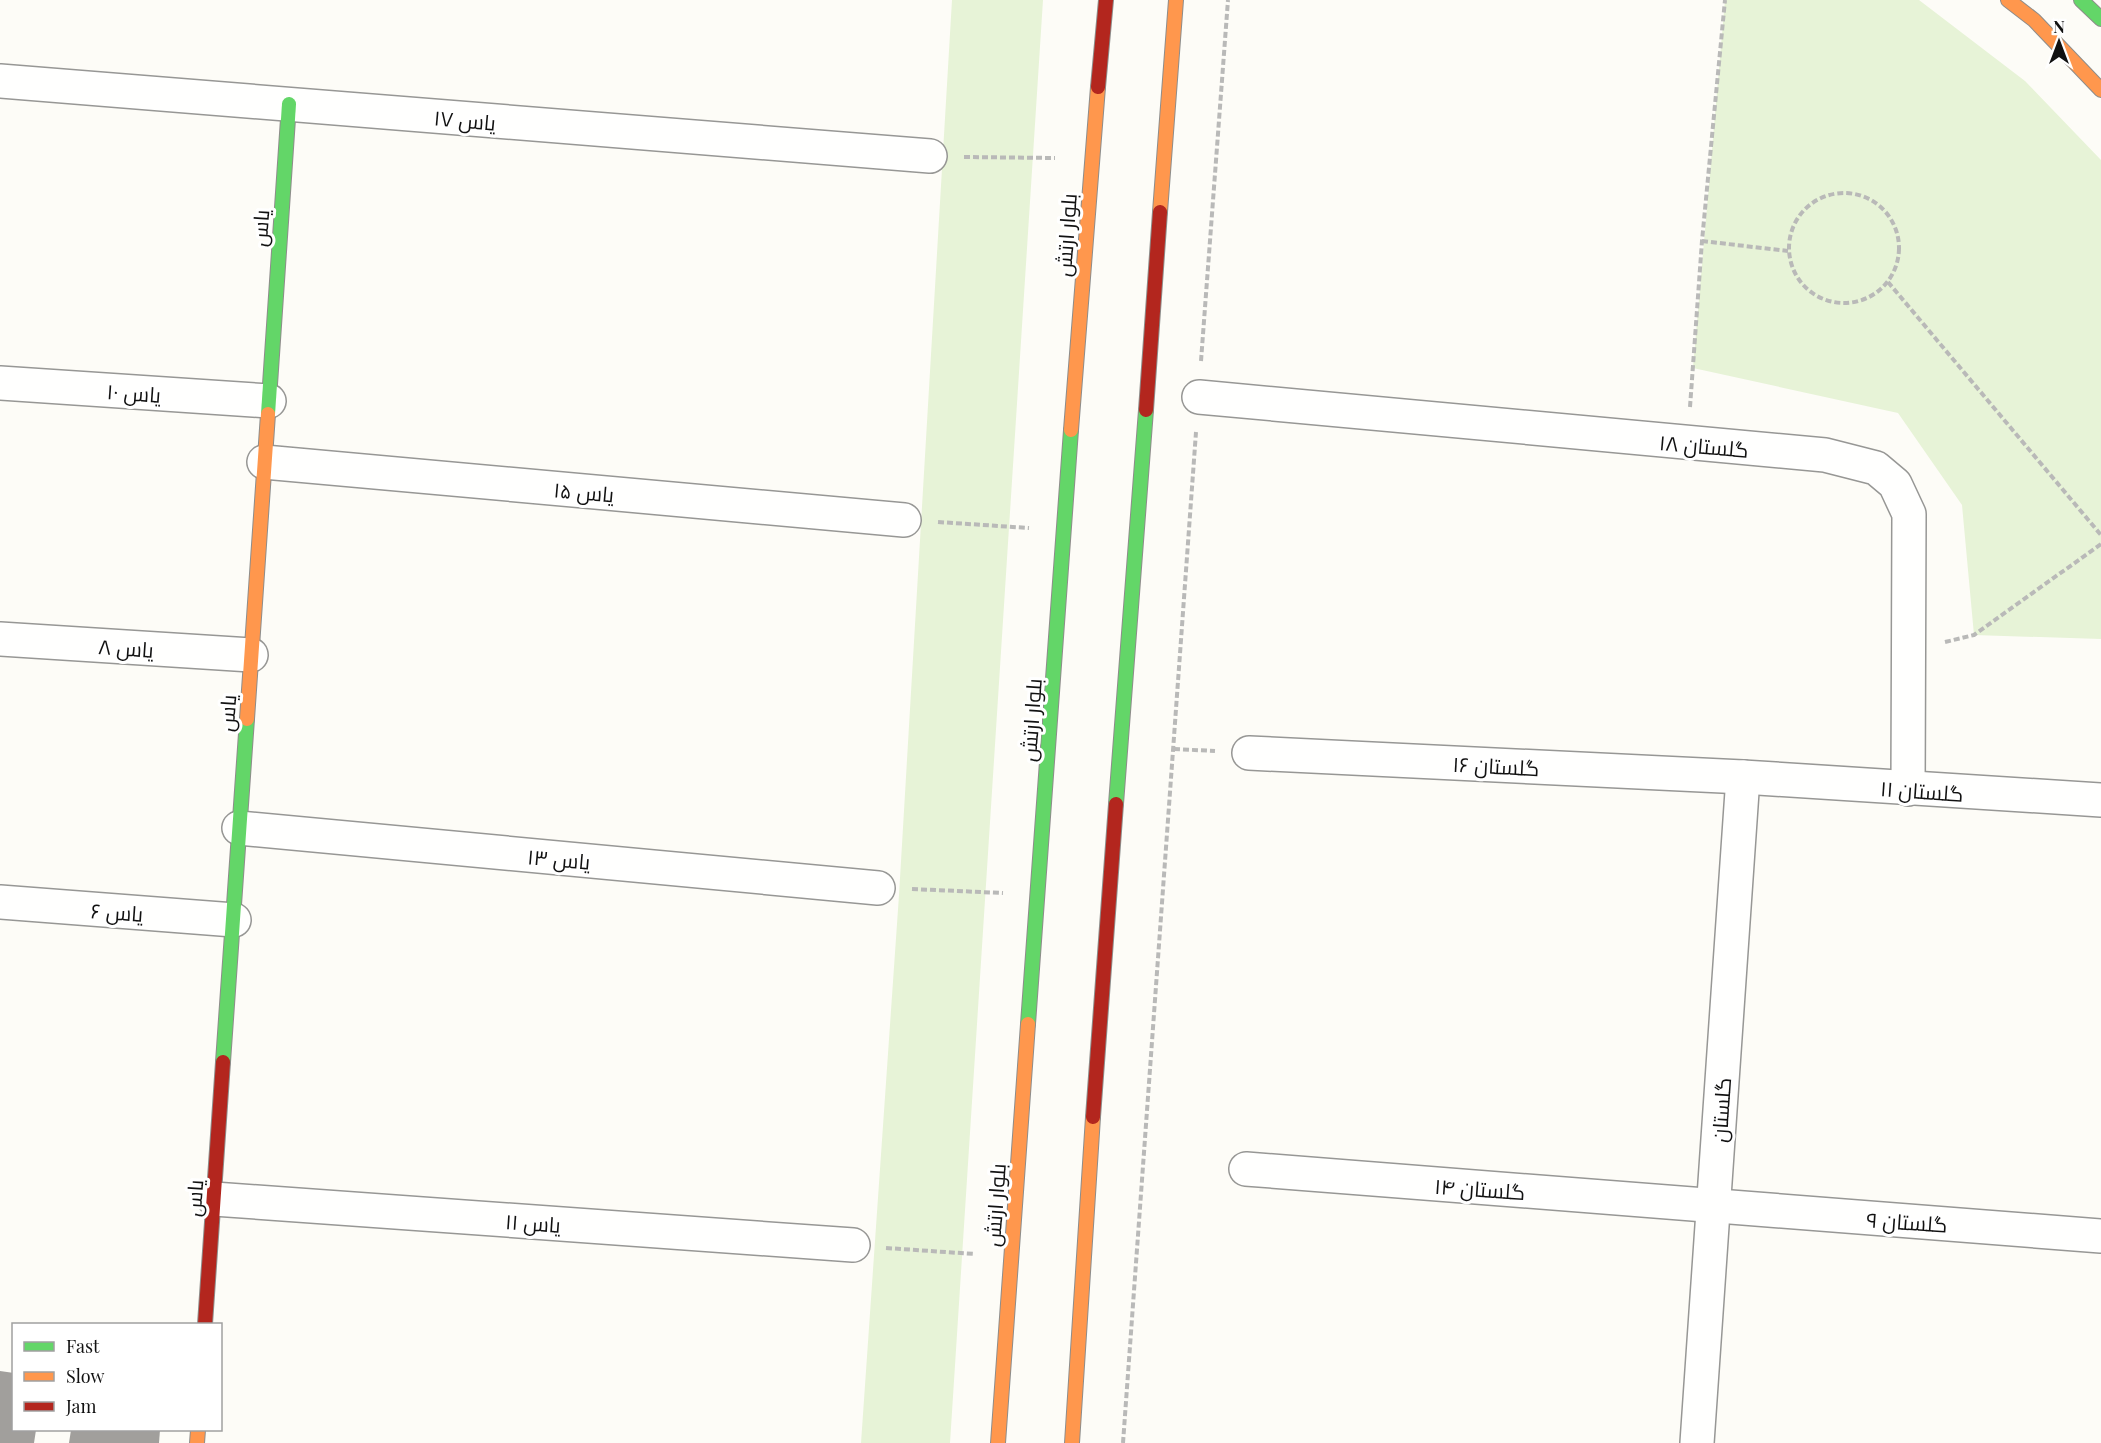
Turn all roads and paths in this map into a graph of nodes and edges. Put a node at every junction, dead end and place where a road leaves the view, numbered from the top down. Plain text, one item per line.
1 (1106, 0) edge
2 (1176, 0) edge
3 (1228, 0) edge
4 (1725, 0) edge
5 (2008, 0) edge
6 (2081, 0) edge
7 (2101, 19) edge
8 (0, 81) edge
9 (2101, 90) edge
10 (289, 104) junction
11 (930, 156) joint
12 (1091, 159) junction
13 (1702, 241) junction
14 (1788, 251) junction
15 (1888, 282) junction
16 (0, 383) edge
17 (1198, 397) junction
18 (268, 401) junction
19 (1688, 444) junction
20 (264, 462) junction
21 (904, 520) joint
22 (1064, 530) junction
23 (2101, 535) edge
24 (2101, 544) edge
25 (0, 639) edge
26 (1910, 651) junction
27 (251, 655) junction
28 (1249, 753) dead end
29 (1743, 777) junction
30 (1908, 789) junction
31 (2101, 800) edge
32 (239, 828) junction
33 (878, 888) joint
34 (1038, 894) junction
35 (0, 902) edge
36 (234, 920) junction
37 (1246, 1169) dead end
38 (214, 1199) junction
39 (1713, 1206) junction
40 (2101, 1236) edge
41 (853, 1245) joint
42 (1012, 1257) junction
43 (205, 1323) edge
44 (998, 1443) edge
45 (1072, 1443) edge
46 (1124, 1443) edge
47 (1697, 1443) edge

1 - 12 main road, بلوار ارتش
2 - 45 main road
3 - 17 path
4 - 13 path
5 - 9 main road
6 - 7 main road
8 - 10 street, یاس ۱۷
10 - 11 street, یاس ۱۷
10 - 18 main road, یاس
11 - 12 path
12 - 22 main road, بلوار ارتش
13 - 14 path
13 - 19 path
14 - 15 path
14 - 15 path
15 - 23 path
16 - 18 street, یاس ۱۰
17 - 19 street, گلستان ۱۸
17 - 46 path
18 - 20 main road, یاس
19 - 26 street, گلستان ۱۸
20 - 21 street, یاس ۱۵
20 - 27 main road, یاس
21 - 22 path
22 - 34 main road, بلوار ارتش
24 - 26 path
25 - 27 street, یاس ۸
26 - 30 street, گلستان ۱۸
27 - 32 main road, یاس
28 - 29 street, گلستان ۱۶
29 - 30 street, گلستان ۱۱
29 - 39 street, گلستان
30 - 31 street, گلستان ۱۱
32 - 33 street, یاس ۱۳
32 - 36 main road, یاس
33 - 34 path
34 - 42 main road, بلوار ارتش
35 - 36 street, یاس ۶
36 - 38 main road, یاس
37 - 39 street, گلستان ۱۴
38 - 41 street, یاس ۱۱
38 - 43 main road, یاس
39 - 40 street, گلستان ۹
39 - 47 street, گلستان
41 - 42 path
42 - 44 main road, بلوار ارتش

